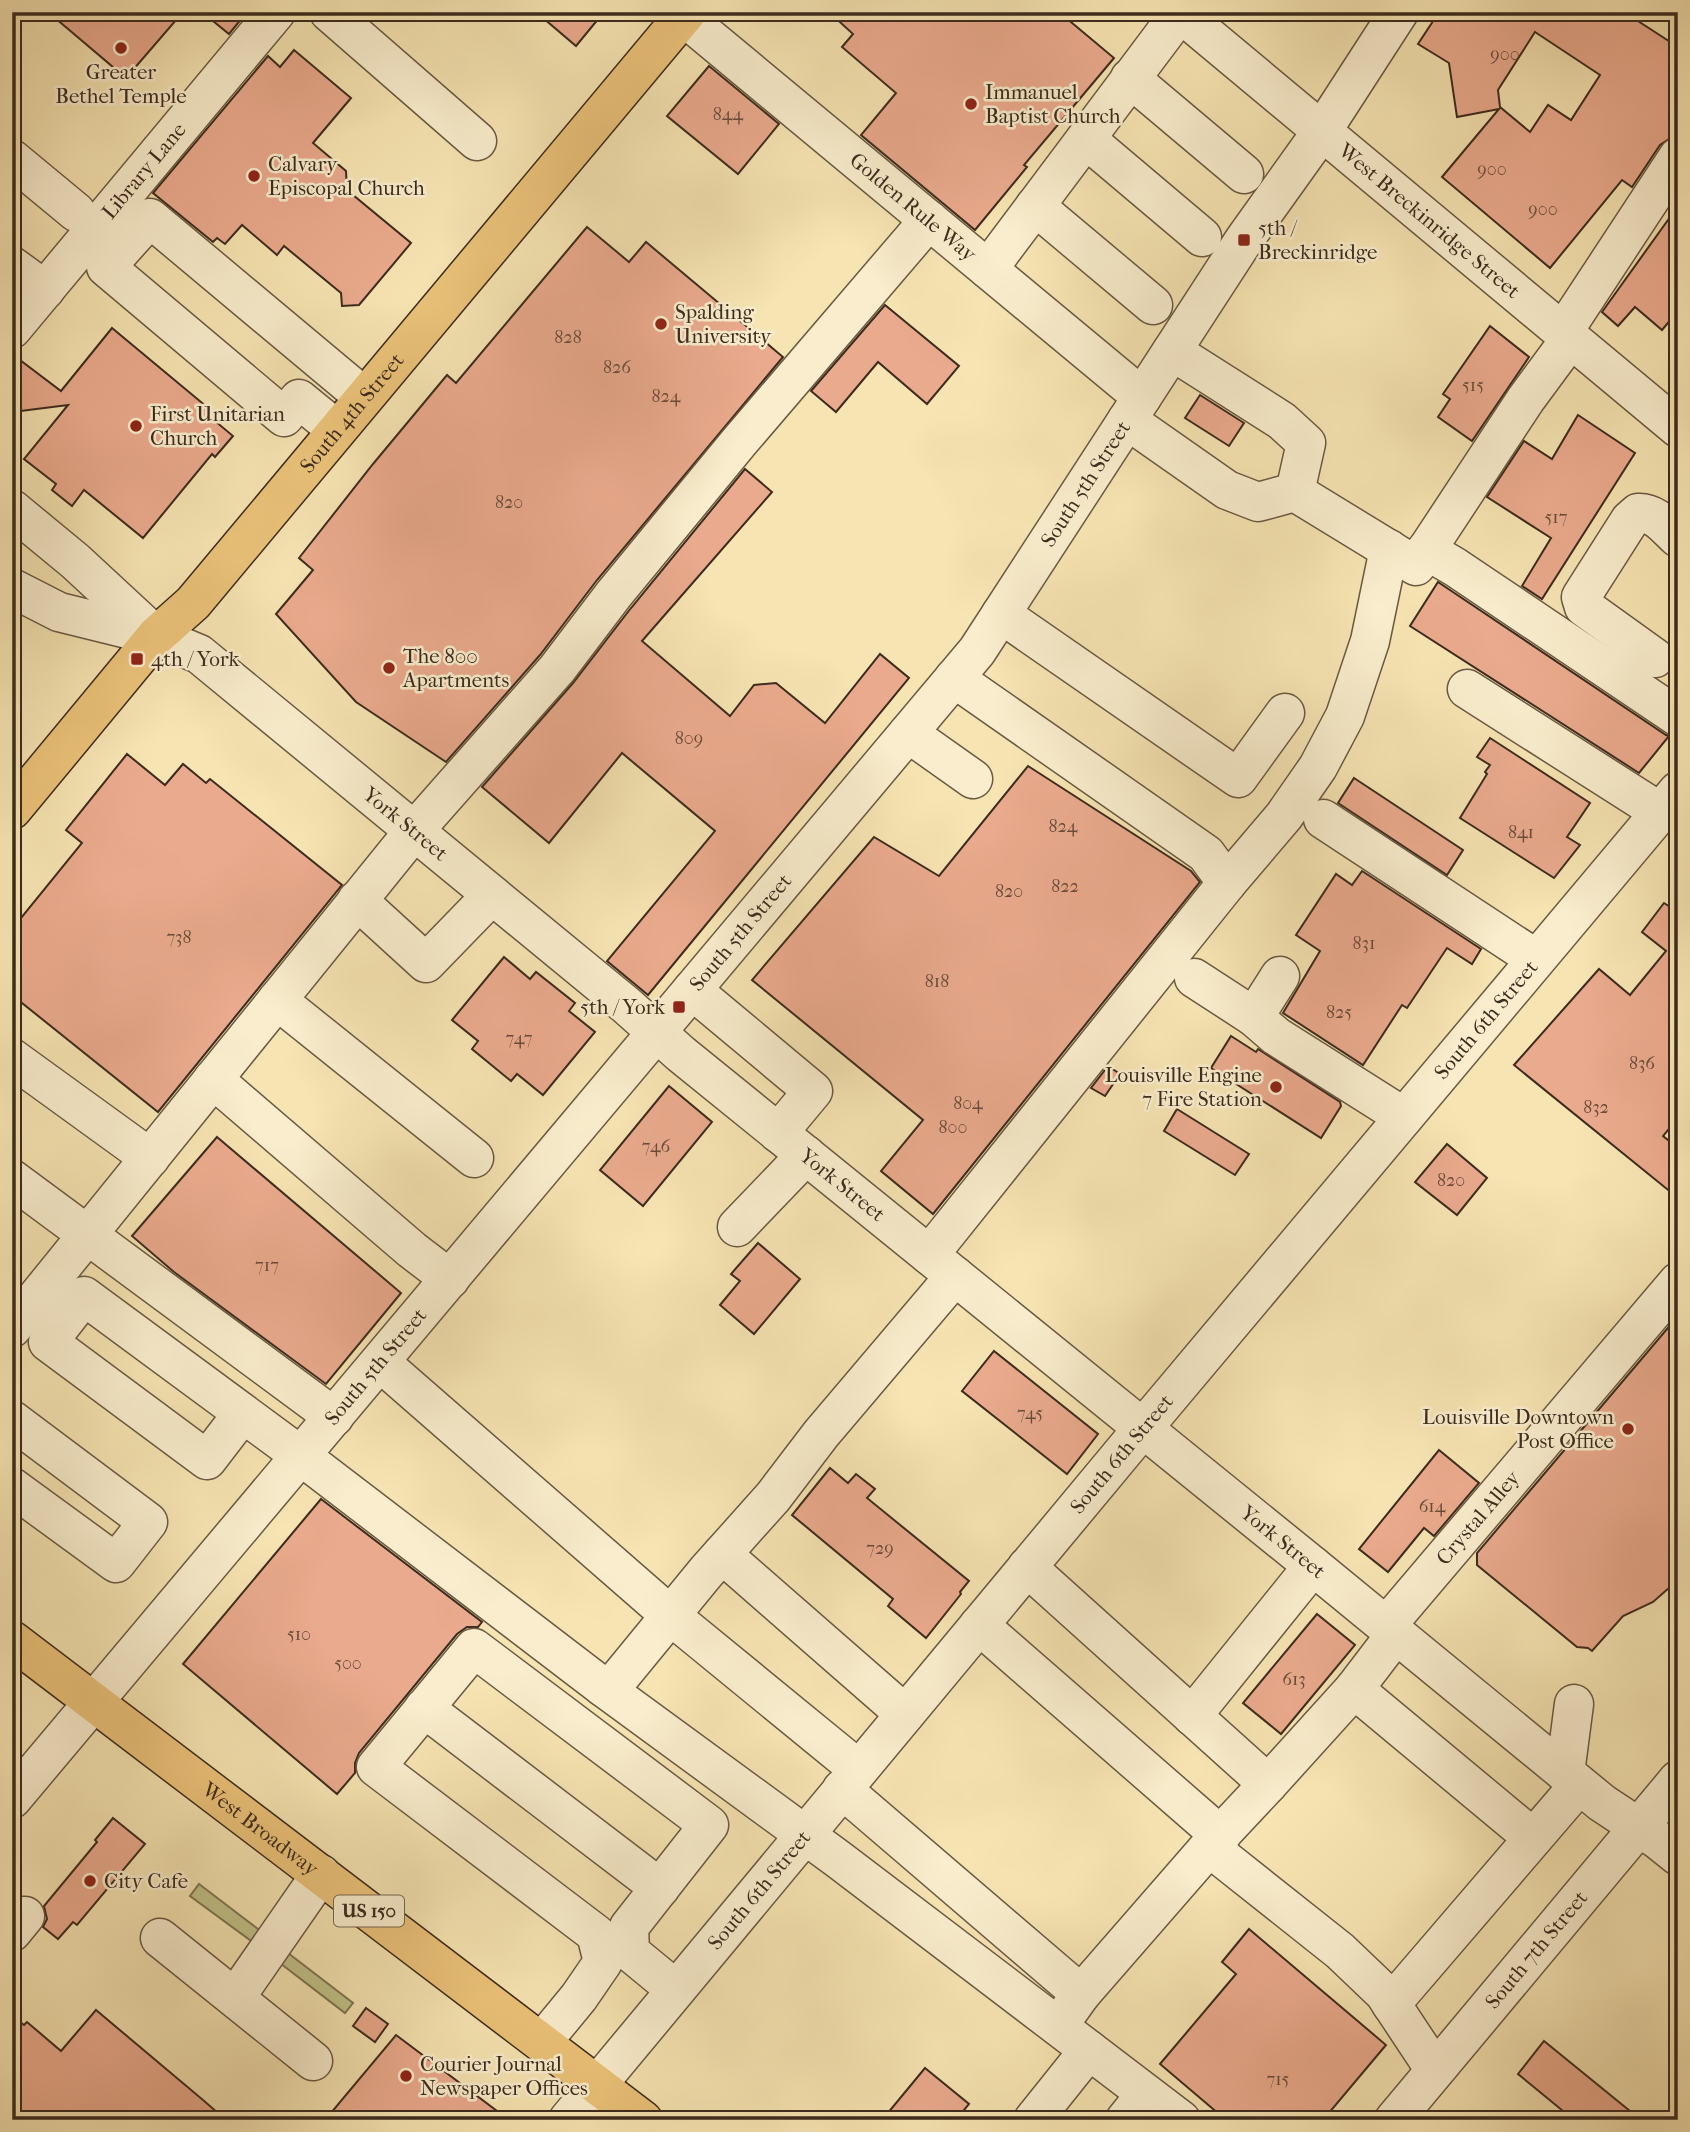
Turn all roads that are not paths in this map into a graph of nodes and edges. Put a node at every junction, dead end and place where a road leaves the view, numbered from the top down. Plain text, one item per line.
1 (276, 12) edge
2 (329, 12) edge
3 (1399, 12) edge
4 (1180, 13) edge
5 (685, 14) edge
6 (1130, 78) junction
7 (1322, 131) junction
8 (1086, 139) junction
9 (477, 141) dead end
10 (12, 159) edge
11 (1676, 162) edge
12 (1244, 174) dead end
13 (1035, 206) junction
14 (76, 212) dead end
15 (929, 220) junction
16 (1202, 237) dead end
17 (12, 266) edge
18 (988, 269) junction
19 (45, 290) junction
20 (1153, 305) dead end
21 (12, 329) edge
22 (1567, 335) junction
23 (1172, 351) junction
24 (326, 364) junction
25 (364, 397) junction
26 (299, 399) junction
27 (1135, 409) junction
28 (1678, 428) edge
29 (337, 430) junction
30 (1295, 492) junction
31 (12, 509) edge
32 (1678, 538) edge
33 (1389, 549) junction
34 (1426, 550) junction
35 (12, 588) edge
36 (1001, 614) junction
37 (156, 636) junction
38 (1656, 673) edge
39 (954, 678) junction
40 (1467, 689) dead end
41 (1285, 713) dead end
42 (1678, 717) edge
43 (908, 733) junction
44 (973, 779) dead end
45 (1669, 801) edge
46 (12, 810) edge
47 (1323, 819) dead end
48 (414, 831) junction
49 (1227, 883) junction
50 (492, 895) junction
51 (358, 900) junction
52 (1536, 959) junction
53 (1280, 976) dead end
54 (1194, 978) dead end
55 (692, 990) junction
56 (277, 1000) junction
57 (1254, 1017) junction
58 (657, 1033) junction
59 (12, 1058) edge
60 (213, 1079) junction
61 (1404, 1117) junction
62 (792, 1144) junction
63 (150, 1158) junction
64 (474, 1158) dead end
65 (12, 1179) edge
66 (737, 1227) dead end
67 (88, 1235) junction
68 (942, 1265) junction
69 (450, 1279) junction
70 (1678, 1282) edge
71 (18, 1308) edge
72 (380, 1362) junction
73 (243, 1413) junction
74 (334, 1417) junction
75 (12, 1420) edge
76 (1143, 1428) junction
77 (301, 1456) junction
78 (12, 1487) edge
79 (722, 1554) junction
80 (1313, 1566) junction
81 (1027, 1567) junction
82 (671, 1615) junction
83 (979, 1625) junction
84 (1391, 1630) junction
85 (12, 1640) edge
86 (603, 1687) junction
87 (1354, 1689) junction
88 (94, 1702) junction
89 (1574, 1704) dead end
90 (424, 1708) junction
91 (905, 1714) junction
92 (1192, 1716) junction
93 (850, 1779) junction
94 (1572, 1779) junction
95 (1678, 1780) edge
96 (1268, 1784) junction
97 (12, 1799) edge
98 (1637, 1828) junction
99 (803, 1835) junction
100 (1533, 1838) junction
101 (1215, 1842) junction
102 (1678, 1856) edge
103 (321, 1874) junction
104 (660, 1888) junction
105 (160, 1938) dead end
106 (614, 1944) junction
107 (676, 1989) junction
108 (1081, 1994) junction
109 (235, 1998) junction
110 (1391, 2004) junction
111 (1057, 2026) junction
112 (542, 2042) junction
113 (1089, 2050) junction
114 (313, 2061) dead end
115 (1435, 2070) junction
116 (597, 2085) junction
117 (1136, 2107) edge
118 (568, 2120) edge
119 (643, 2120) edge
120 (1033, 2120) edge
121 (1181, 2120) edge
122 (1394, 2120) edge

1 - 19 street, Library Lane
2 - 9 street
3 - 7 street, South 5th Street
4 - 6 street
4 - 7 street, West Breckinridge Street
5 - 15 street, Golden Rule Way
5 - 25 main road, South 4th Street
6 - 8 street
6 - 12 street
7 - 22 street, West Breckinridge Street
7 - 23 street, South 5th Street
8 - 13 street
8 - 16 street
10 - 14 street
11 - 22 street
13 - 18 street
13 - 20 street
15 - 18 street, Golden Rule Way
15 - 48 street
17 - 19 street
18 - 27 street, Golden Rule Way
19 - 21 street, Library Lane
22 - 28 street, West Breckinridge Street
22 - 34 street
23 - 27 street, South 5th Street
23 - 30 street
24 - 25 street
24 - 26 street
24 - 26 street
25 - 29 main road, South 4th Street
26 - 29 street
27 - 30 street, Golden Rule Way
27 - 36 street, South 5th Street
29 - 37 main road, South 4th Street
30 - 33 street
31 - 37 street, York Street
32 - 38 street
33 - 34 street
33 - 49 street
34 - 38 street
35 - 37 street
36 - 39 street, South 5th Street
36 - 41 street
37 - 46 main road, South 4th Street
37 - 48 street, York Street
38 - 42 street
39 - 43 street, South 5th Street
39 - 49 street
40 - 45 street
43 - 44 street
43 - 55 street, South 5th Street
45 - 52 street, South 6th Street
47 - 52 street
48 - 50 street, York Street
48 - 51 street
49 - 68 street
50 - 51 street
50 - 58 street, York Street
51 - 56 street
52 - 61 street, South 6th Street
53 - 57 street
54 - 57 street
55 - 58 street, South 5th Street
55 - 62 street
56 - 60 street
56 - 64 street
57 - 61 street
58 - 62 street, York Street
58 - 69 street, South 5th Street
59 - 63 street
60 - 63 street
60 - 69 street
61 - 76 street, South 6th Street
62 - 66 street
62 - 68 street, York Street
63 - 67 street
65 - 67 street
67 - 71 street
67 - 74 street
68 - 76 street, York Street
68 - 79 street
69 - 72 street, South 5th Street
70 - 84 street, Crystal Alley
72 - 74 street, South 5th Street
72 - 82 street
73 - 73 street
73 - 77 street
74 - 77 street, South 5th Street
75 - 78 street
76 - 80 street, York Street
76 - 81 street, South 6th Street
77 - 86 street
77 - 88 street, South 5th Street
79 - 82 street
79 - 91 street
80 - 84 street, York Street
80 - 92 street
81 - 83 street, South 6th Street
81 - 92 street
82 - 86 street
82 - 93 street
83 - 91 street, South 6th Street
83 - 101 street
84 - 87 street, Crystal Alley
84 - 94 street, York Street
85 - 88 main road, West Broadway / US 150
86 - 99 street
87 - 96 street, Crystal Alley
87 - 100 street
88 - 97 street, South 5th Street
88 - 103 main road, West Broadway / US 150
89 - 94 street
90 - 104 street
90 - 104 street
90 - 106 street
91 - 93 street, South 6th Street
92 - 96 street
93 - 99 street, South 6th Street
93 - 108 street
94 - 98 street, York Street
94 - 100 street
95 - 98 street, South 7th Street
96 - 101 street, Crystal Alley
98 - 102 street, York Street
98 - 115 street, South 7th Street
99 - 107 street, South 6th Street
99 - 111 street
100 - 110 street
101 - 108 street, Crystal Alley
101 - 110 street
103 - 109 street
103 - 112 main road, West Broadway / US 150
104 - 106 street
105 - 109 street
106 - 107 street
106 - 112 street
107 - 116 street, South 6th Street
108 - 111 street, Crystal Alley
109 - 114 street
110 - 115 street
111 - 113 street
112 - 116 main road, West Broadway / US 150
113 - 117 street
113 - 120 street
115 - 122 street, South 7th Street
116 - 118 street, South 6th Street
116 - 119 main road, West Broadway / US 150
117 - 121 street

